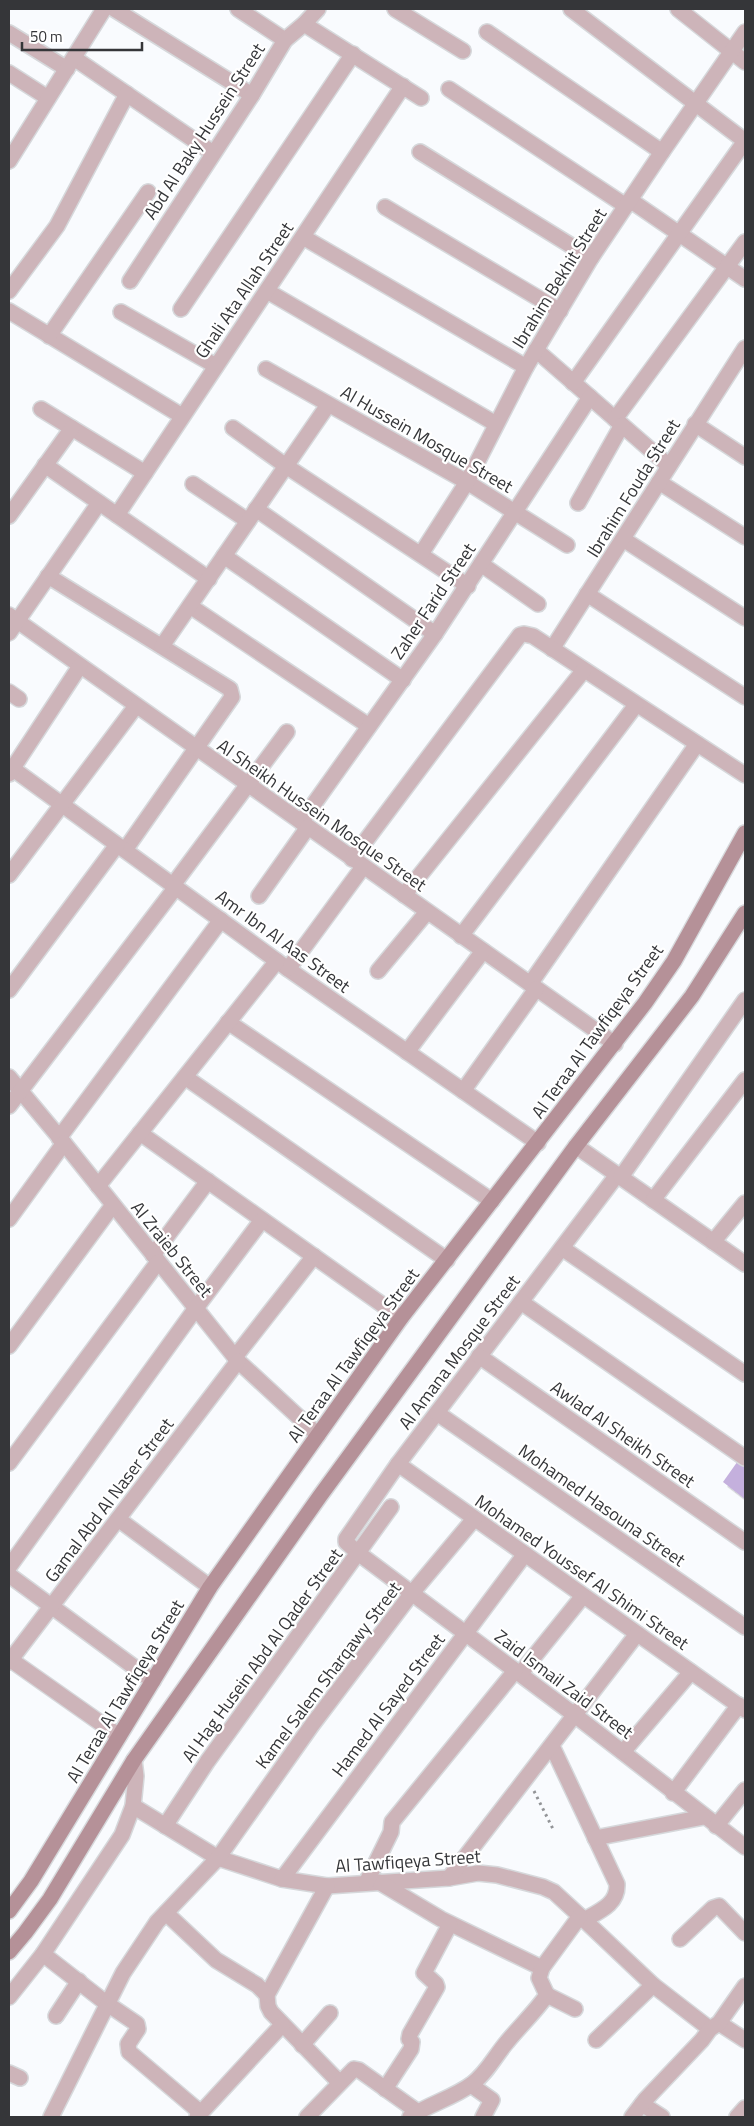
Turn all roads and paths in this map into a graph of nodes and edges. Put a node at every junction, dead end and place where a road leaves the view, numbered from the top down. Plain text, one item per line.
1 (105, 9) edge
2 (238, 9) edge
3 (318, 9) edge
4 (395, 9) edge
5 (571, 9) edge
6 (678, 9) edge
7 (304, 24) junction
8 (9, 32) edge
9 (487, 32) dead end
10 (745, 32) edge
11 (285, 40) junction
12 (463, 51) dead end
13 (731, 51) junction
14 (353, 54) junction
15 (745, 62) edge
16 (70, 63) junction
17 (9, 74) edge
18 (403, 86) junction
19 (448, 89) dead end
20 (127, 94) junction
21 (252, 95) junction
22 (48, 98) junction
23 (421, 98) dead end
24 (696, 102) junction
25 (745, 141) edge
26 (11, 151) edge
27 (420, 152) dead end
28 (662, 152) junction
29 (213, 153) junction
30 (148, 192) dead end
31 (628, 203) junction
32 (385, 207) dead end
33 (679, 234) junction
34 (303, 237) junction
35 (745, 242) edge
36 (591, 258) junction
37 (727, 267) junction
38 (130, 280) dead end
39 (745, 280) edge
40 (9, 291) edge
41 (267, 291) junction
42 (181, 309) dead end
43 (9, 311) edge
44 (560, 311) junction
45 (121, 312) dead end
46 (49, 336) junction
47 (745, 348) edge
48 (536, 350) junction
49 (216, 366) junction
50 (526, 367) junction
51 (740, 367) edge
52 (266, 369) dead end
53 (574, 383) junction
54 (590, 397) junction
55 (328, 405) junction
56 (41, 409) dead end
57 (182, 416) junction
58 (618, 422) junction
59 (496, 424) junction
60 (695, 424) junction
61 (72, 428) junction
62 (233, 428) dead end
63 (745, 457) edge
64 (45, 465) junction
65 (286, 466) junction
66 (669, 466) junction
67 (145, 473) junction
68 (467, 482) junction
69 (659, 482) junction
70 (193, 484) dead end
71 (99, 503) junction
72 (578, 503) dead end
73 (515, 512) junction
74 (117, 515) junction
75 (252, 515) junction
76 (9, 516) edge
77 (745, 537) edge
78 (623, 539) junction
79 (567, 545) dead end
80 (421, 554) junction
81 (224, 556) junction
82 (481, 564) junction
83 (48, 576) junction
84 (209, 579) junction
85 (468, 586) junction
86 (587, 594) junction
87 (538, 604) dead end
88 (190, 606) junction
89 (745, 618) edge
90 (12, 623) edge
91 (435, 634) junction
92 (162, 646) junction
93 (552, 649) junction
94 (80, 666) junction
95 (584, 670) junction
96 (402, 680) junction
97 (745, 697) edge
98 (636, 705) junction
99 (136, 706) junction
100 (369, 726) junction
101 (287, 732) dead end
102 (697, 744) junction
103 (196, 748) junction
104 (10, 770) edge
105 (745, 775) edge
106 (247, 784) junction
107 (61, 804) junction
108 (304, 825) junction
109 (745, 833) edge
110 (121, 847) junction
111 (358, 863) junction
112 (9, 875) edge
113 (174, 886) junction
114 (404, 895) junction
115 (259, 896) dead end
116 (427, 912) junction
117 (745, 913) edge
118 (221, 920) junction
119 (461, 936) junction
120 (483, 951) junction
121 (282, 965) junction
122 (378, 971) dead end
123 (533, 987) junction
124 (9, 990) edge
125 (745, 1000) edge
126 (228, 1022) junction
127 (615, 1044) junction
128 (407, 1052) junction
129 (185, 1076) junction
130 (9, 1077) edge
131 (745, 1080) edge
132 (20, 1090) junction
133 (463, 1091) junction
134 (9, 1106) edge
135 (140, 1133) junction
136 (62, 1140) junction
137 (538, 1143) junction
138 (576, 1146) junction
139 (619, 1176) junction
140 (208, 1181) junction
141 (98, 1186) junction
142 (654, 1200) junction
143 (492, 1202) junction
144 (745, 1203) edge
145 (112, 1205) junction
146 (9, 1219) edge
147 (262, 1220) junction
148 (714, 1242) junction
149 (562, 1248) junction
150 (314, 1256) junction
151 (156, 1259) junction
152 (447, 1260) junction
153 (745, 1264) edge
154 (521, 1302) junction
155 (196, 1308) junction
156 (401, 1318) junction
157 (9, 1346) edge
158 (480, 1356) junction
159 (237, 1359) junction
160 (745, 1374) edge
161 (437, 1413) junction
162 (318, 1435) junction
163 (745, 1458) edge
164 (9, 1463) edge
165 (398, 1464) junction
166 (391, 1507) dead end
167 (474, 1518) junction
168 (118, 1519) junction
169 (745, 1542) edge
170 (358, 1553) junction
171 (525, 1554) junction
172 (9, 1567) edge
173 (9, 1575) edge
174 (210, 1587) junction
175 (412, 1593) junction
176 (582, 1596) junction
177 (51, 1606) junction
178 (745, 1627) edge
179 (465, 1633) junction
180 (637, 1634) junction
181 (10, 1661) edge
182 (517, 1672) junction
183 (691, 1672) junction
184 (153, 1681) junction
185 (742, 1708) edge
186 (576, 1716) junction
187 (119, 1736) junction
188 (552, 1746) junction
189 (623, 1752) junction
190 (134, 1760) junction
191 (527, 1778) junction
192 (745, 1790) edge
193 (673, 1792) junction
194 (133, 1806) junction
195 (704, 1817) junction
196 (165, 1826) junction
197 (716, 1826) junction
198 (553, 1829) dead end
199 (595, 1838) junction
200 (745, 1847) edge
201 (218, 1858) junction
202 (449, 1878) junction
203 (282, 1879) junction
204 (373, 1883) junction
205 (327, 1886) junction
206 (9, 1911) edge
207 (166, 1913) junction
208 (582, 1918) junction
209 (450, 1924) junction
210 (745, 1934) edge
211 (680, 1939) dead end
212 (9, 1952) edge
213 (43, 1954) junction
214 (542, 1968) junction
215 (79, 1981) junction
216 (653, 1985) junction
217 (745, 1986) edge
218 (267, 1995) junction
219 (547, 1995) junction
220 (9, 1997) edge
221 (106, 2004) junction
222 (575, 2009) dead end
223 (330, 2013) dead end
224 (56, 2016) dead end
225 (282, 2025) junction
226 (714, 2026) junction
227 (596, 2040) dead end
228 (745, 2040) edge
229 (302, 2045) junction
230 (339, 2082) junction
231 (471, 2084) junction
232 (385, 2088) junction
233 (642, 2104) junction
234 (745, 2108) edge
235 (199, 2115) edge
236 (414, 2115) edge
237 (51, 2117) edge
238 (307, 2117) edge
239 (483, 2117) edge
240 (632, 2117) edge
241 (662, 2117) edge
242 (737, 2117) edge

1 - 16 street
1 - 21 street
2 - 11 street
3 - 7 street, Abd Al Baky Hussein Street
4 - 12 street
5 - 24 street
6 - 13 street
7 - 11 street, Abd Al Baky Hussein Street
7 - 14 street
8 - 16 street
9 - 28 street
10 - 13 street, Ibrahim Bekhit Street
11 - 21 street, Abd Al Baky Hussein Street
13 - 15 street
13 - 24 street, Ibrahim Bekhit Street
14 - 18 street
14 - 42 street
16 - 20 street
16 - 22 street
17 - 22 street
18 - 23 street
18 - 34 street, Ghali Ata Allah Street
19 - 31 street
20 - 29 street
20 - 40 street
21 - 29 street, Abd Al Baky Hussein Street
22 - 26 street
24 - 25 street
24 - 28 street, Ibrahim Bekhit Street
25 - 33 street
27 - 36 street
28 - 31 street, Ibrahim Bekhit Street
29 - 38 street, Abd Al Baky Hussein Street
30 - 46 street
31 - 33 street
31 - 36 street, Ibrahim Bekhit Street
32 - 44 street
33 - 37 street
33 - 53 street
34 - 41 street, Ghali Ata Allah Street
34 - 50 street
35 - 37 street
36 - 44 street, Ibrahim Bekhit Street
37 - 39 street
37 - 58 street
41 - 49 street, Ghali Ata Allah Street
41 - 59 street
43 - 46 street
44 - 48 street, Ibrahim Bekhit Street
45 - 49 street
46 - 57 street
47 - 51 street, Ibrahim Fouda Street
48 - 50 street, Ibrahim Bekhit Street
48 - 53 street
49 - 57 street, Ghali Ata Allah Street
50 - 59 street, Ibrahim Bekhit Street
51 - 60 street, Ibrahim Fouda Street
52 - 55 street, Al Hussein Mosque Street
53 - 54 street
54 - 58 street
54 - 73 street, Zaher Farid Street
55 - 65 street
55 - 68 street, Al Hussein Mosque Street
56 - 61 street
57 - 67 street, Ghali Ata Allah Street
58 - 66 street
58 - 72 street
59 - 68 street, Ibrahim Bekhit Street
60 - 63 street
60 - 66 street, Ibrahim Fouda Street
61 - 64 street
61 - 67 street
62 - 65 street
64 - 71 street
64 - 76 street
65 - 75 street
65 - 80 street
66 - 69 street, Ibrahim Fouda Street
67 - 74 street, Ghali Ata Allah Street
68 - 73 street, Al Hussein Mosque Street
68 - 80 street, Ibrahim Bekhit Street
69 - 77 street
69 - 78 street, Ibrahim Fouda Street
70 - 75 street
71 - 74 street
71 - 83 street
73 - 79 street, Al Hussein Mosque Street
73 - 82 street, Zaher Farid Street
74 - 84 street
75 - 81 street
75 - 91 street
78 - 86 street, Ibrahim Fouda Street
78 - 89 street
80 - 85 street
81 - 84 street
81 - 96 street
82 - 85 street, Zaher Farid Street
82 - 87 street
83 - 90 street
83 - 92 street
84 - 88 street
85 - 91 street, Zaher Farid Street
86 - 93 street, Ibrahim Fouda Street
86 - 97 street
88 - 92 street
88 - 100 street
90 - 94 street, Al Sheikh Hussein Mosque Street
91 - 96 street, Zaher Farid Street
92 - 103 street
93 - 95 street
93 - 111 street
94 - 99 street, Al Sheikh Hussein Mosque Street
94 - 104 street
95 - 98 street
95 - 114 street
96 - 100 street, Zaher Farid Street
98 - 102 street
98 - 119 street
99 - 103 street, Al Sheikh Hussein Mosque Street
99 - 107 street
100 - 108 street, Zaher Farid Street
101 - 106 street
102 - 105 street
102 - 123 street
103 - 106 street, Al Sheikh Hussein Mosque Street
103 - 110 street
104 - 107 street, Amr Ibn Al Aas Street
106 - 108 street, Al Sheikh Hussein Mosque Street
106 - 113 street
107 - 110 street, Amr Ibn Al Aas Street
107 - 112 street
108 - 111 street, Al Sheikh Hussein Mosque Street
108 - 115 street, Zaher Farid Street
109 - 127 main road, Al Teraa Al Tawfiqeya Street
110 - 113 street, Amr Ibn Al Aas Street
110 - 124 street
111 - 114 street, Al Sheikh Hussein Mosque Street
111 - 121 street
113 - 118 street, Amr Ibn Al Aas Street
113 - 132 street
114 - 116 street, Al Sheikh Hussein Mosque Street
116 - 119 street, Al Sheikh Hussein Mosque Street
116 - 122 street
117 - 138 main road
118 - 121 street, Amr Ibn Al Aas Street
118 - 136 street
119 - 120 street, Al Sheikh Hussein Mosque Street
120 - 123 street, Al Sheikh Hussein Mosque Street
120 - 128 street
121 - 126 street
121 - 128 street, Amr Ibn Al Aas Street
123 - 127 street, Al Sheikh Hussein Mosque Street
123 - 133 street
125 - 139 street, Al Amana Mosque Street
126 - 129 street
126 - 143 street
127 - 137 main road, Al Teraa Al Tawfiqeya Street
128 - 133 street, Amr Ibn Al Aas Street
129 - 135 street
129 - 152 street
130 - 132 street, Al Zraieb Street
131 - 142 street
132 - 134 street
132 - 136 street, Al Zraieb Street
133 - 137 street, Amr Ibn Al Aas Street
135 - 140 street
135 - 141 street
136 - 141 street, Al Zraieb Street
136 - 146 street
137 - 143 main road, Al Teraa Al Tawfiqeya Street
138 - 139 street
138 - 190 main road
139 - 142 street
139 - 149 street, Al Amana Mosque Street
140 - 147 street
140 - 151 street
141 - 145 street, Al Zraieb Street
142 - 148 street
143 - 152 main road, Al Teraa Al Tawfiqeya Street
144 - 148 street
145 - 151 street, Al Zraieb Street
145 - 157 street
147 - 150 street
147 - 155 street
148 - 153 street
149 - 154 street, Al Amana Mosque Street
149 - 160 street
150 - 156 street
150 - 159 street, Gamal Abd Al Naser Street
151 - 155 street, Al Zraieb Street
151 - 164 street
152 - 156 main road, Al Teraa Al Tawfiqeya Street
154 - 158 street, Al Amana Mosque Street
154 - 163 street
155 - 159 street, Al Zraieb Street
155 - 172 street
156 - 162 main road, Al Teraa Al Tawfiqeya Street
158 - 161 street, Al Amana Mosque Street
158 - 169 street, Awlad Al Sheikh Street
159 - 162 street, Al Zraieb Street
159 - 168 street, Gamal Abd Al Naser Street
161 - 165 street, Al Amana Mosque Street
161 - 178 street, Mohamed Hasouna Street
162 - 174 main road, Al Teraa Al Tawfiqeya Street
165 - 167 street, Mohamed Youssef Al Shimi Street
165 - 170 street, Al Amana Mosque Street
166 - 170 street, Al Hag Husein Abd Al Qader Street
167 - 171 street, Mohamed Youssef Al Shimi Street
167 - 175 street, Kamel Salem Sharqawy Street
168 - 174 street
168 - 177 street, Gamal Abd Al Naser Street
170 - 175 street, Zaid Ismail Zaid Street
170 - 196 street, Al Hag Husein Abd Al Qader Street
171 - 176 street, Mohamed Youssef Al Shimi Street
171 - 179 street, Hamed Al Sayed Street
173 - 177 street
174 - 184 main road, Al Teraa Al Tawfiqeya Street
175 - 179 street, Zaid Ismail Zaid Street
175 - 201 street, Kamel Salem Sharqawy Street
176 - 180 street, Mohamed Youssef Al Shimi Street
176 - 182 street
177 - 181 street, Gamal Abd Al Naser Street
177 - 184 street
179 - 182 street, Zaid Ismail Zaid Street
179 - 203 street, Hamed Al Sayed Street
180 - 183 street, Mohamed Youssef Al Shimi Street
180 - 186 street
181 - 187 street
182 - 186 street, Zaid Ismail Zaid Street
182 - 204 street
183 - 185 street, Mohamed Youssef Al Shimi Street
183 - 189 street
184 - 187 main road, Al Teraa Al Tawfiqeya Street
185 - 193 street
186 - 188 street
186 - 189 street, Zaid Ismail Zaid Street
187 - 206 main road, Al Teraa Al Tawfiqeya Street
188 - 191 street
188 - 199 street
189 - 193 street, Zaid Ismail Zaid Street
190 - 194 street
190 - 212 main road
191 - 198 path
191 - 202 street
192 - 197 street
193 - 195 street, Zaid Ismail Zaid Street
194 - 196 street, Al Tawfiqeya Street
194 - 213 street
195 - 197 street, Zaid Ismail Zaid Street
195 - 199 street
196 - 201 street, Al Tawfiqeya Street
197 - 200 street, Zaid Ismail Zaid Street
199 - 208 street
201 - 203 street, Al Tawfiqeya Street
201 - 207 street, Kamel Salem Sharqawy Street
202 - 204 street, Al Tawfiqeya Street
202 - 208 street, Al Tawfiqeya Street
203 - 205 street, Al Tawfiqeya Street
204 - 205 street, Al Tawfiqeya Street
204 - 209 street
205 - 218 street
207 - 218 street
207 - 221 street, Kamel Salem Sharqawy Street
208 - 214 street
208 - 216 street, Al Tawfiqeya Street
209 - 214 street
209 - 232 street
210 - 211 street
213 - 215 street
213 - 220 street
214 - 219 street
215 - 221 street
215 - 224 street
216 - 226 street, Al Tawfiqeya Street
216 - 227 street
217 - 226 street
218 - 225 street
219 - 222 street
219 - 231 street
221 - 235 street
221 - 237 street, Kamel Salem Sharqawy Street
223 - 229 street
225 - 229 street
225 - 235 street
226 - 228 street, Al Tawfiqeya Street
226 - 233 street
229 - 230 street
230 - 232 street
230 - 238 street
231 - 236 street
231 - 239 street
232 - 236 street
233 - 240 street
233 - 241 street
234 - 242 street

